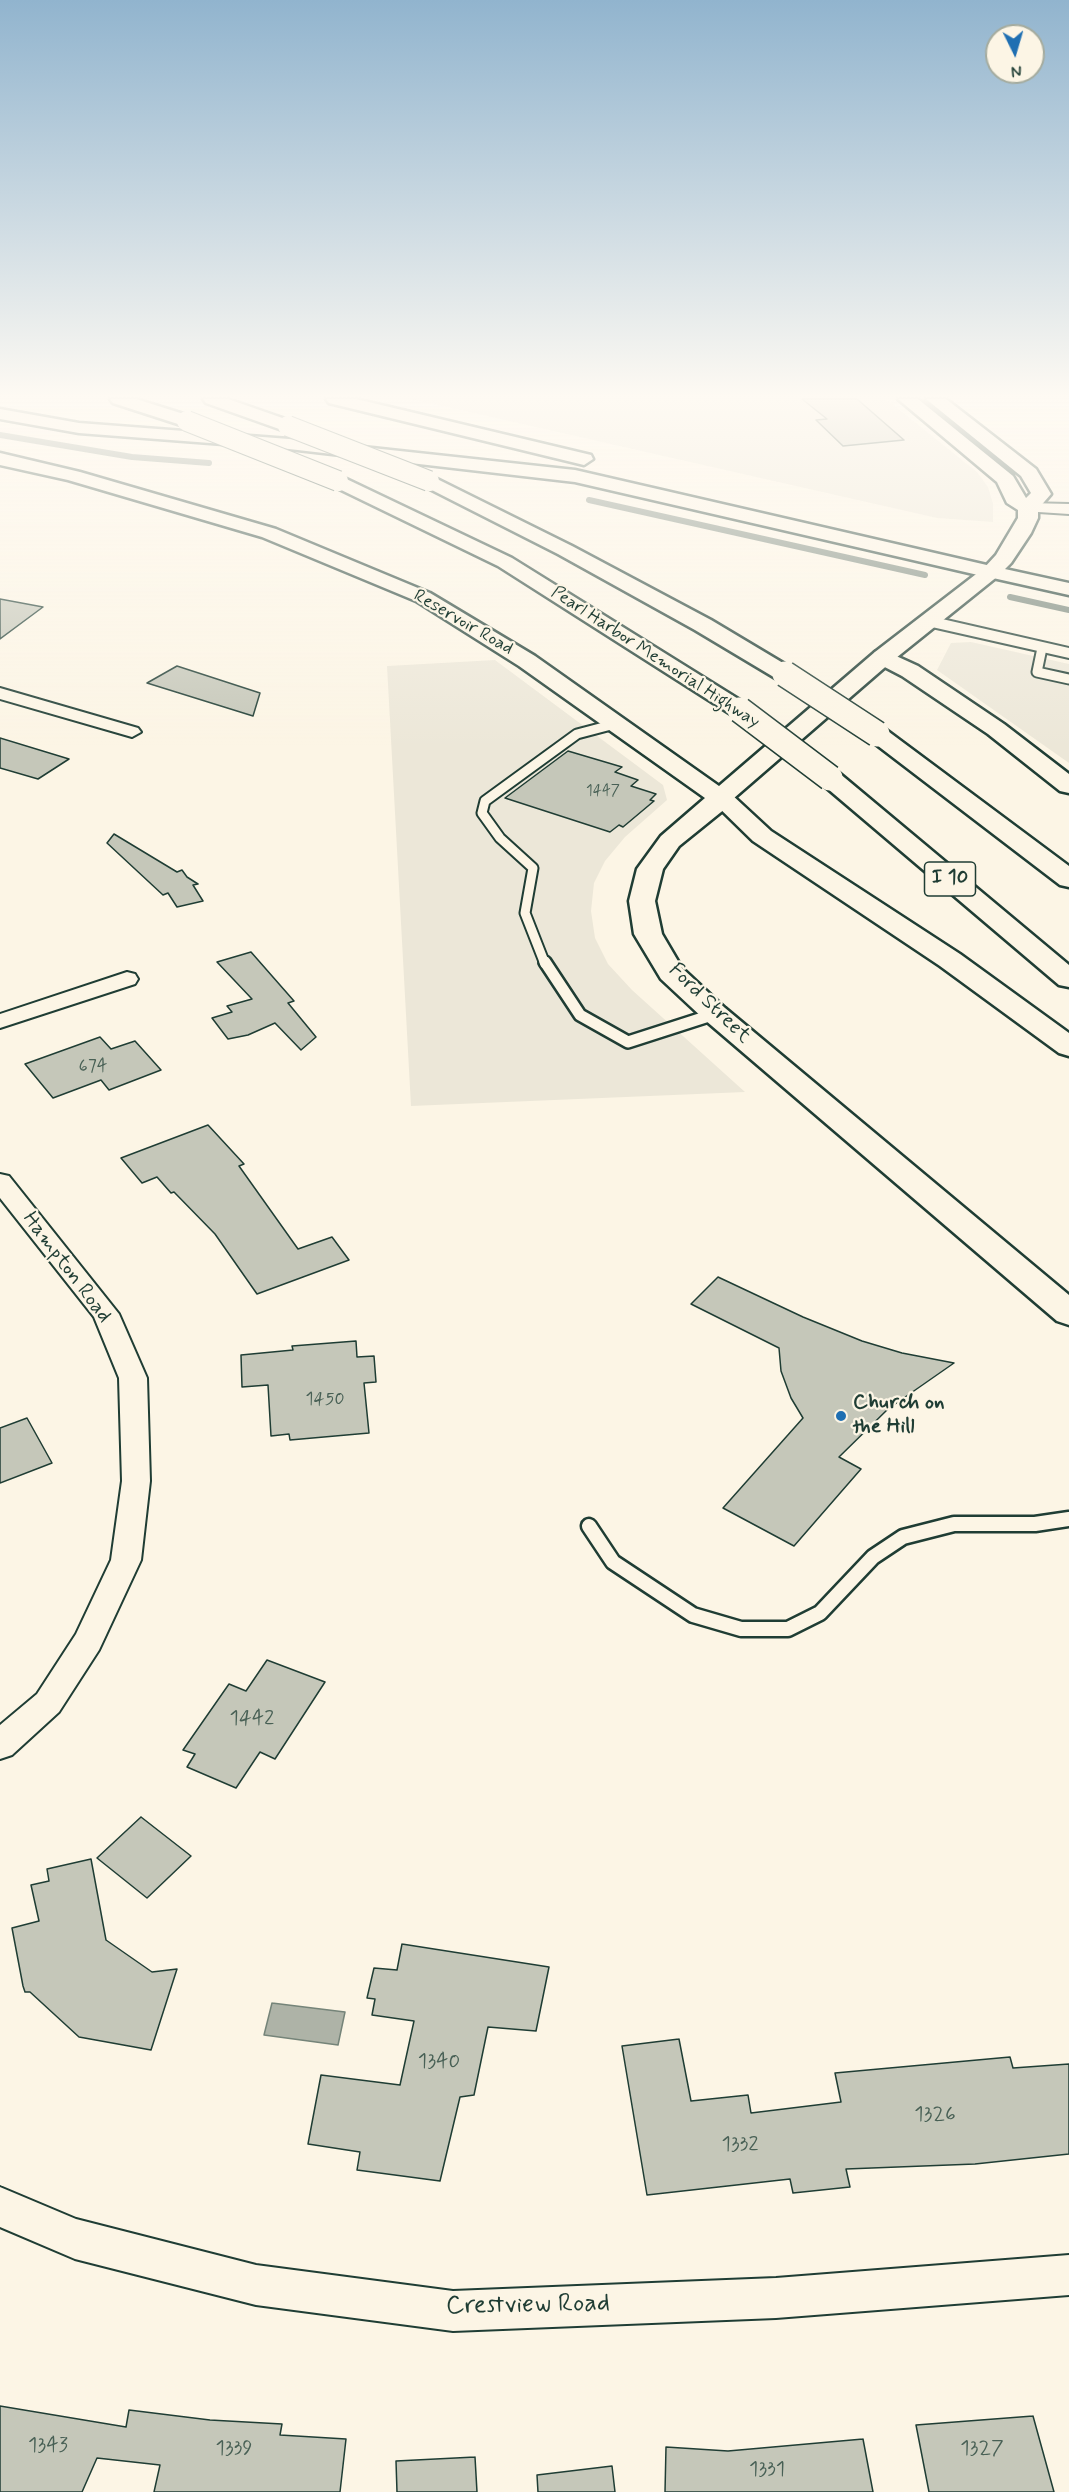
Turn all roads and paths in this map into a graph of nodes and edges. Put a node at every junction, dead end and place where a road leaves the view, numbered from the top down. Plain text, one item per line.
1 (208, 515) edge
2 (409, 515) edge
3 (497, 515) edge
4 (760, 515) edge
5 (797, 515) edge
6 (1028, 515) edge
7 (998, 566) junction
8 (1069, 572) edge
9 (1069, 589) edge
10 (929, 621) junction
11 (1042, 647) junction
12 (1069, 654) edge
13 (883, 657) junction
14 (1069, 679) edge
15 (0, 693) edge
16 (615, 724) junction
17 (132, 732) dead end
18 (1069, 786) edge
19 (722, 799) junction
20 (1069, 879) edge
21 (127, 979) dead end
22 (1069, 980) edge
23 (715, 1014) junction
24 (0, 1021) edge
25 (1069, 1047) edge
26 (0, 1182) edge
27 (1069, 1312) edge
28 (1069, 1519) edge
29 (589, 1526) dead end
30 (0, 1745) edge
31 (0, 2207) edge
32 (1069, 2275) edge

1 - 16 main road, Reservoir Road
2 - 22 main road, Pearl Harbor Memorial Highway / I 10, bridge
3 - 20 main road, bridge
4 - 7 main road
5 - 7 main road
6 - 7 main road, Ford Street
7 - 8 main road
7 - 9 main road
7 - 10 main road, Ford Street
10 - 11 street
10 - 13 main road, Ford Street
11 - 12 street
11 - 14 lane
13 - 18 main road
13 - 19 main road, Ford Street
15 - 17 street
16 - 19 main road, Reservoir Road
16 - 23 lane
19 - 23 main road, Ford Street
19 - 25 main road, Reservoir Road
21 - 24 street
23 - 27 main road, Ford Street
26 - 30 street, Hampton Road
28 - 29 lane
31 - 32 street, Crestview Road

